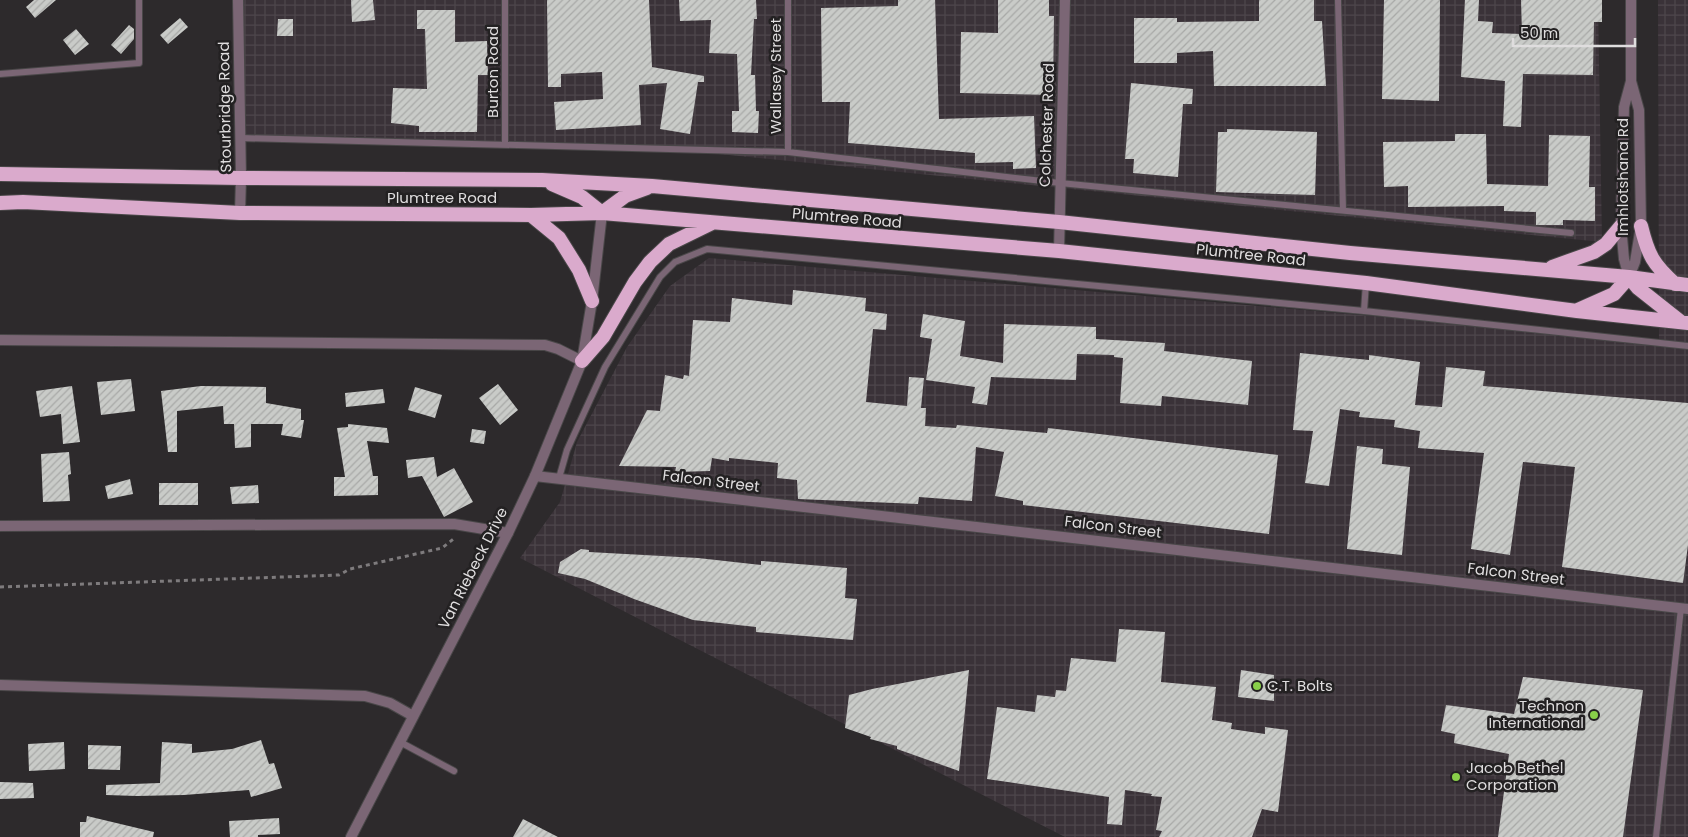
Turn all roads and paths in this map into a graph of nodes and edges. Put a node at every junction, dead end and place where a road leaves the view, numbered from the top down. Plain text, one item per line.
1 (139, 0) edge
2 (238, 0) edge
3 (505, 0) edge
4 (788, 0) edge
5 (1065, 0) edge
6 (1338, 0) edge
7 (1631, 0) edge
8 (0, 74) edge
9 (1631, 81) junction
10 (241, 138) junction
11 (505, 144) junction
12 (788, 152) junction
13 (0, 174) edge
14 (242, 178) junction
15 (542, 180) junction
16 (1060, 183) junction
17 (652, 186) junction
18 (0, 203) edge
19 (1343, 210) junction
20 (240, 213) junction
21 (602, 213) junction
22 (531, 215) junction
23 (1059, 222) junction
24 (712, 223) junction
25 (1621, 226) junction
26 (1641, 226) junction
27 (1571, 233) dead end
28 (1059, 251) junction
29 (1546, 269) junction
30 (1629, 277) junction
31 (1366, 283) junction
32 (1682, 284) edge
33 (592, 301) junction
34 (1577, 310) junction
35 (1364, 311) junction
36 (1685, 322) edge
37 (0, 340) edge
38 (1688, 346) edge
39 (582, 361) junction
40 (535, 476) junction
41 (560, 478) junction
42 (469, 525) junction
43 (0, 526) edge
44 (508, 533) junction
45 (0, 588) edge
46 (1684, 608) edge
47 (0, 685) edge
48 (413, 716) junction
49 (400, 742) junction
50 (454, 771) dead end
51 (351, 837) edge
52 (1656, 837) edge

1 - 8 lane
2 - 10 street, Stourbridge Road
3 - 11 lane, Burton Road
4 - 12 lane, Wallasey Street
5 - 16 street, Colchester Road
6 - 19 lane
7 - 9 street
9 - 25 street, Imhlotshana Rd
9 - 26 street, Imhlotshana Rd
10 - 11 lane
10 - 14 street, Stourbridge Road
11 - 12 lane
12 - 16 lane
13 - 14 highway, Plumtree Road
14 - 15 highway, Plumtree Road
14 - 20 street, Stourbridge Road
15 - 17 highway, Plumtree Road
15 - 21 highway
16 - 19 lane
16 - 23 street, Colchester Road
17 - 21 highway
17 - 23 highway, Plumtree Road
18 - 20 highway, Plumtree Road
19 - 27 lane
20 - 22 highway, Plumtree Road
21 - 22 highway, Plumtree Road
21 - 24 highway, Plumtree Road
21 - 33 street, Van Riebeck Drive
22 - 33 highway
23 - 28 street, Colchester Road
23 - 29 highway, Plumtree Road
24 - 28 highway, Plumtree Road
24 - 39 highway
25 - 29 highway
25 - 30 street, Imhlotshana Rd
26 - 30 street, Imhlotshana Rd
26 - 32 highway
28 - 31 highway, Plumtree Road
29 - 30 highway, Plumtree Road
30 - 32 highway, Plumtree Road
30 - 34 highway
30 - 36 highway
31 - 34 highway, Plumtree Road
31 - 35 lane
33 - 39 street, Van Riebeck Drive
34 - 36 highway, Plumtree Road
35 - 38 lane
35 - 41 lane
37 - 39 street
39 - 40 street, Van Riebeck Drive
40 - 41 street, Falcon Street
40 - 44 street, Van Riebeck Drive
41 - 46 street, Falcon Street
42 - 43 street
42 - 44 street
42 - 45 path
44 - 48 street, Van Riebeck Drive
46 - 52 lane
47 - 48 street
48 - 49 street, Van Riebeck Drive
49 - 50 lane
49 - 51 street, Van Riebeck Drive

